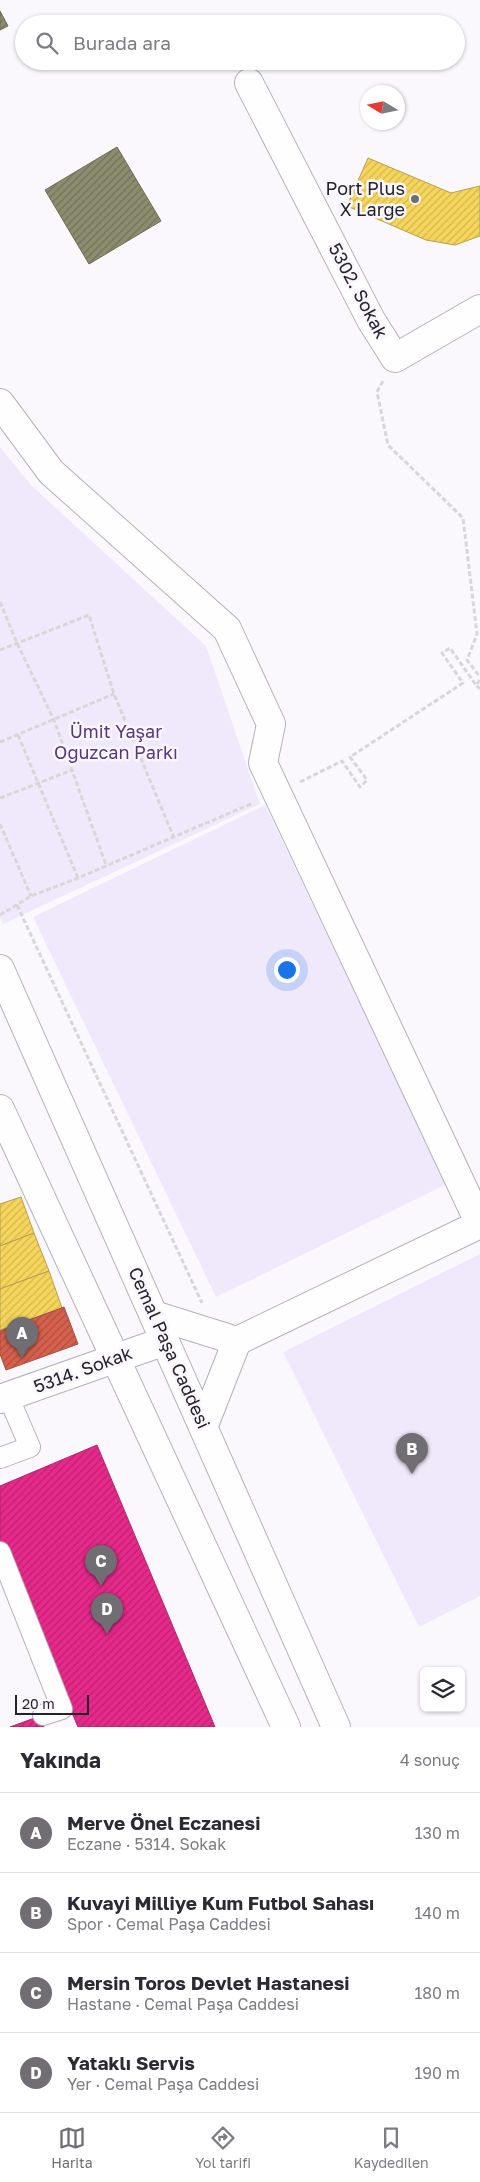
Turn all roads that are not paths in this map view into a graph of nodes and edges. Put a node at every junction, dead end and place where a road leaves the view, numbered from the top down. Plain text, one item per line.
1 (249, 83) dead end
2 (480, 309) edge
3 (0, 403) edge
4 (0, 970) edge
5 (0, 1110) edge
6 (480, 1224) edge
7 (154, 1315) junction
8 (165, 1340) junction
9 (237, 1341) junction
10 (116, 1358) junction
11 (4, 1398) edge
12 (204, 1424) junction
13 (0, 1458) edge
14 (0, 1552) edge
15 (44, 1717) edge
16 (286, 1727) edge
17 (336, 1727) edge

1 - 2 street, 5302. Sokak
3 - 6 street
4 - 7 street, Cemal Paşa Caddesi
5 - 10 street
6 - 9 street
7 - 8 street, Cemal Paşa Caddesi
7 - 9 street
8 - 10 street, 5314. Sokak
8 - 12 street, Cemal Paşa Caddesi
9 - 12 street
10 - 11 street, 5314. Sokak
10 - 16 street
11 - 13 street
12 - 17 street, Cemal Paşa Caddesi
14 - 15 street

